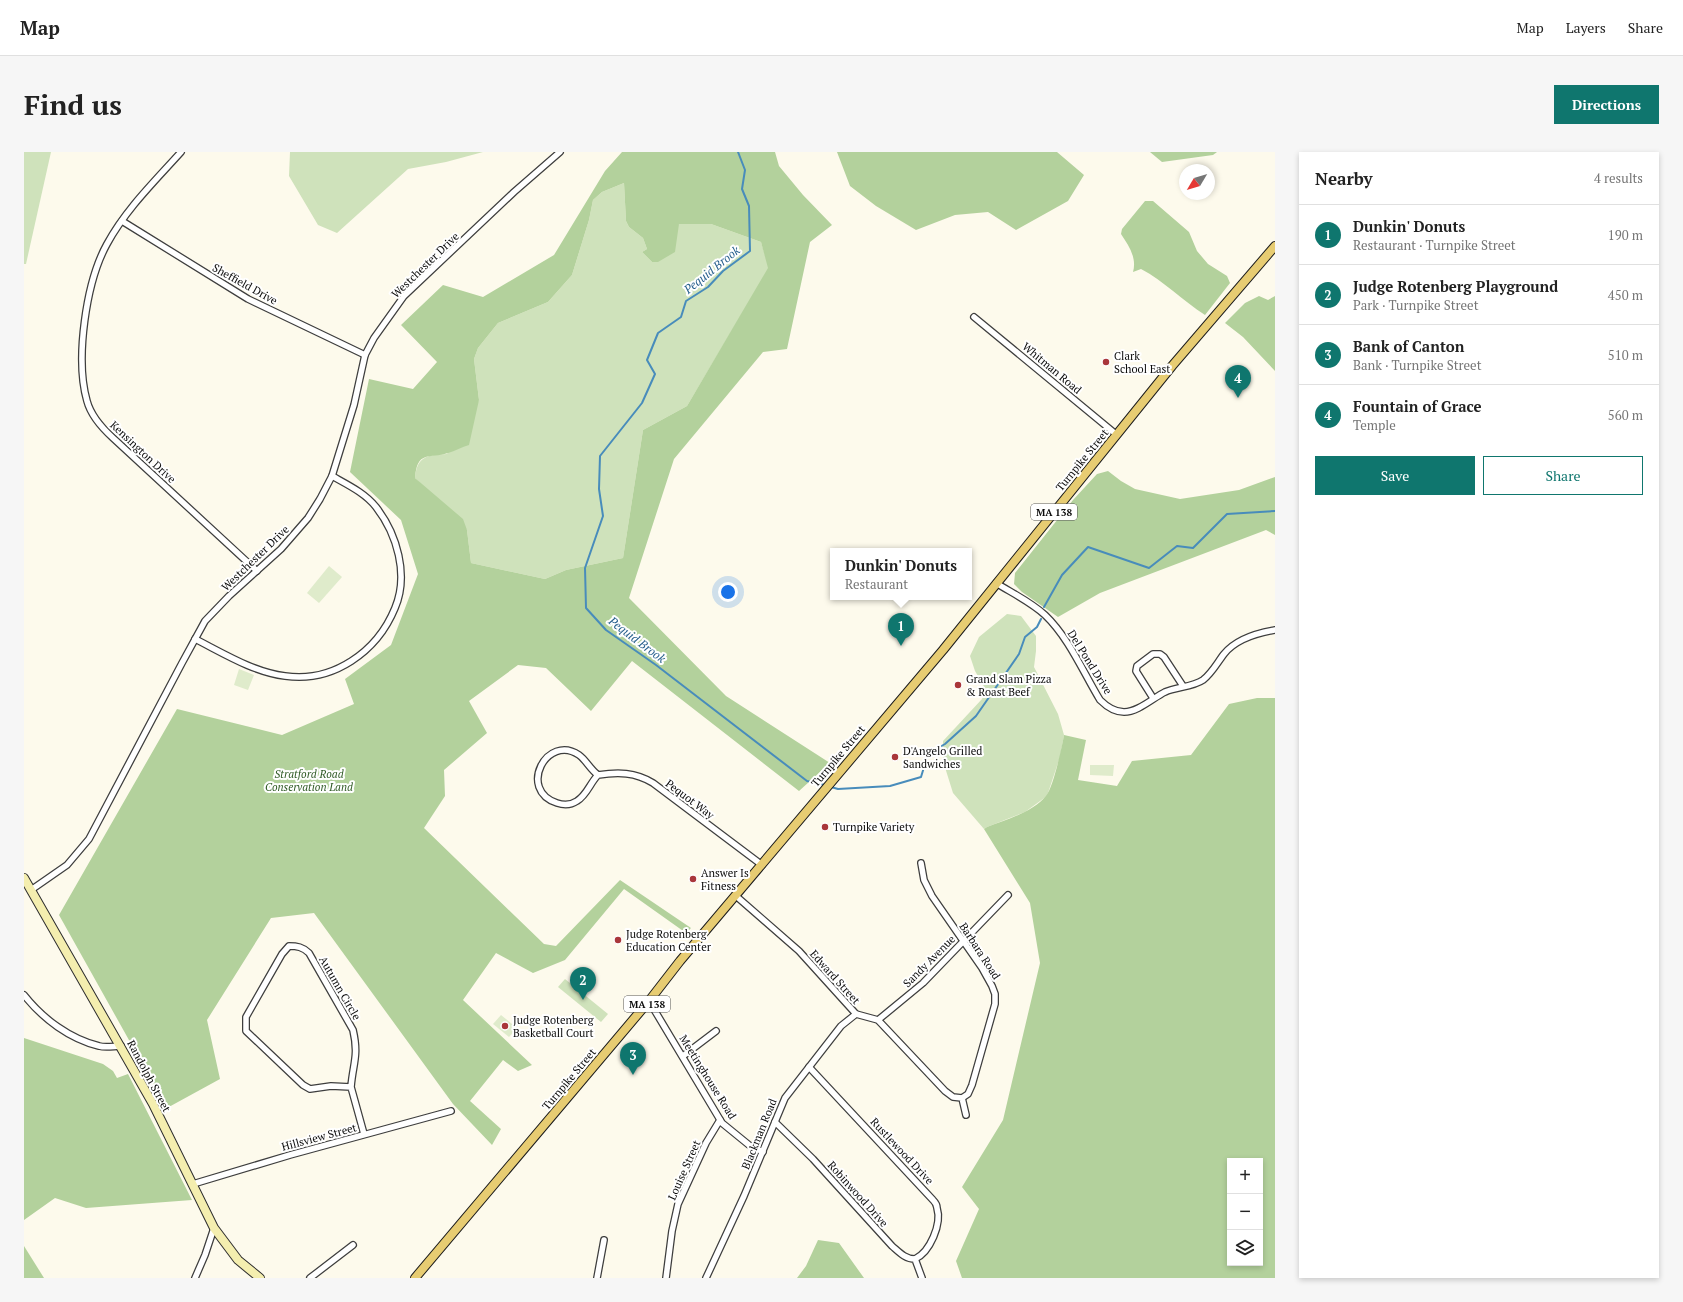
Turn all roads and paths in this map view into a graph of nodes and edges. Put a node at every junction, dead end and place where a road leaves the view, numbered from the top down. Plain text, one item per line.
1 (182, 152) edge
2 (560, 152) edge
3 (122, 220) junction
4 (1275, 246) edge
5 (974, 317) dead end
6 (365, 355) junction
7 (1117, 434) junction
8 (332, 476) junction
9 (258, 571) junction
10 (996, 583) junction
11 (1275, 630) edge
12 (195, 639) junction
13 (1183, 686) junction
14 (1154, 698) junction
15 (598, 775) junction
16 (921, 863) dead end
17 (762, 865) junction
18 (24, 878) edge
19 (31, 890) junction
20 (1008, 895) dead end
21 (736, 896) junction
22 (963, 942) junction
23 (24, 996) edge
24 (649, 1002) junction
25 (856, 1014) junction
26 (878, 1020) junction
27 (716, 1031) dead end
28 (121, 1046) junction
29 (683, 1056) junction
30 (809, 1067) junction
31 (351, 1087) junction
32 (962, 1098) junction
33 (451, 1112) dead end
34 (966, 1115) dead end
35 (720, 1120) junction
36 (775, 1122) junction
37 (364, 1134) junction
38 (763, 1152) junction
39 (193, 1184) junction
40 (214, 1228) junction
41 (604, 1240) dead end
42 (353, 1245) dead end
43 (915, 1259) junction
44 (195, 1278) edge
45 (260, 1278) edge
46 (310, 1278) edge
47 (414, 1278) edge
48 (597, 1278) edge
49 (666, 1278) edge
50 (706, 1278) edge
51 (922, 1278) edge

1 - 3 street, Kensington Drive
2 - 6 street, Westchester Drive
3 - 6 street, Sheffield Drive
3 - 9 street, Kensington Drive
4 - 7 main road, Turnpike Street / MA 138
5 - 7 street, Whitman Road
6 - 8 street, Westchester Drive
7 - 10 main road, Turnpike Street / MA 138
8 - 9 street, Westchester Drive
8 - 12 street
9 - 12 street, Westchester Drive
10 - 14 street, Del Pond Drive
10 - 17 main road, Turnpike Street / MA 138
11 - 13 street, Del Pond Drive
12 - 19 street, Westchester Drive
13 - 14 street, Del Pond Drive
13 - 14 street
15 - 15 street
15 - 17 street, Pequot Way
16 - 22 street, Barbara Road
17 - 21 main road, Turnpike Street / MA 138
18 - 19 main road, Randolph Street
19 - 28 main road, Randolph Street
20 - 22 street, Sandy Avenue
21 - 24 main road, Turnpike Street / MA 138
21 - 25 street, Edward Street
22 - 26 street, Sandy Avenue
22 - 32 street, Barbara Road
23 - 28 street
24 - 29 street, Meetinghouse Road
24 - 47 main road, Turnpike Street / MA 138
25 - 26 street, Edward Street
25 - 30 street, Blackman Road
26 - 32 street
27 - 29 street
28 - 39 main road, Randolph Street
29 - 35 street, Meetinghouse Road
30 - 36 street, Blackman Road
30 - 43 street, Rustlewood Drive
31 - 31 street, Autumn Circle
31 - 37 street, Autumn Circle
32 - 34 street
33 - 37 street, Hillsview Street
35 - 38 street, Meetinghouse Road
35 - 49 street, Louise Street
36 - 38 street, Blackman Road
36 - 43 street, Robinwood Drive
37 - 39 street, Hillsview Street
38 - 50 street, Blackman Road
39 - 40 main road, Randolph Street
40 - 44 street
40 - 45 main road, Randolph Street
41 - 48 street
42 - 46 street
43 - 51 street

